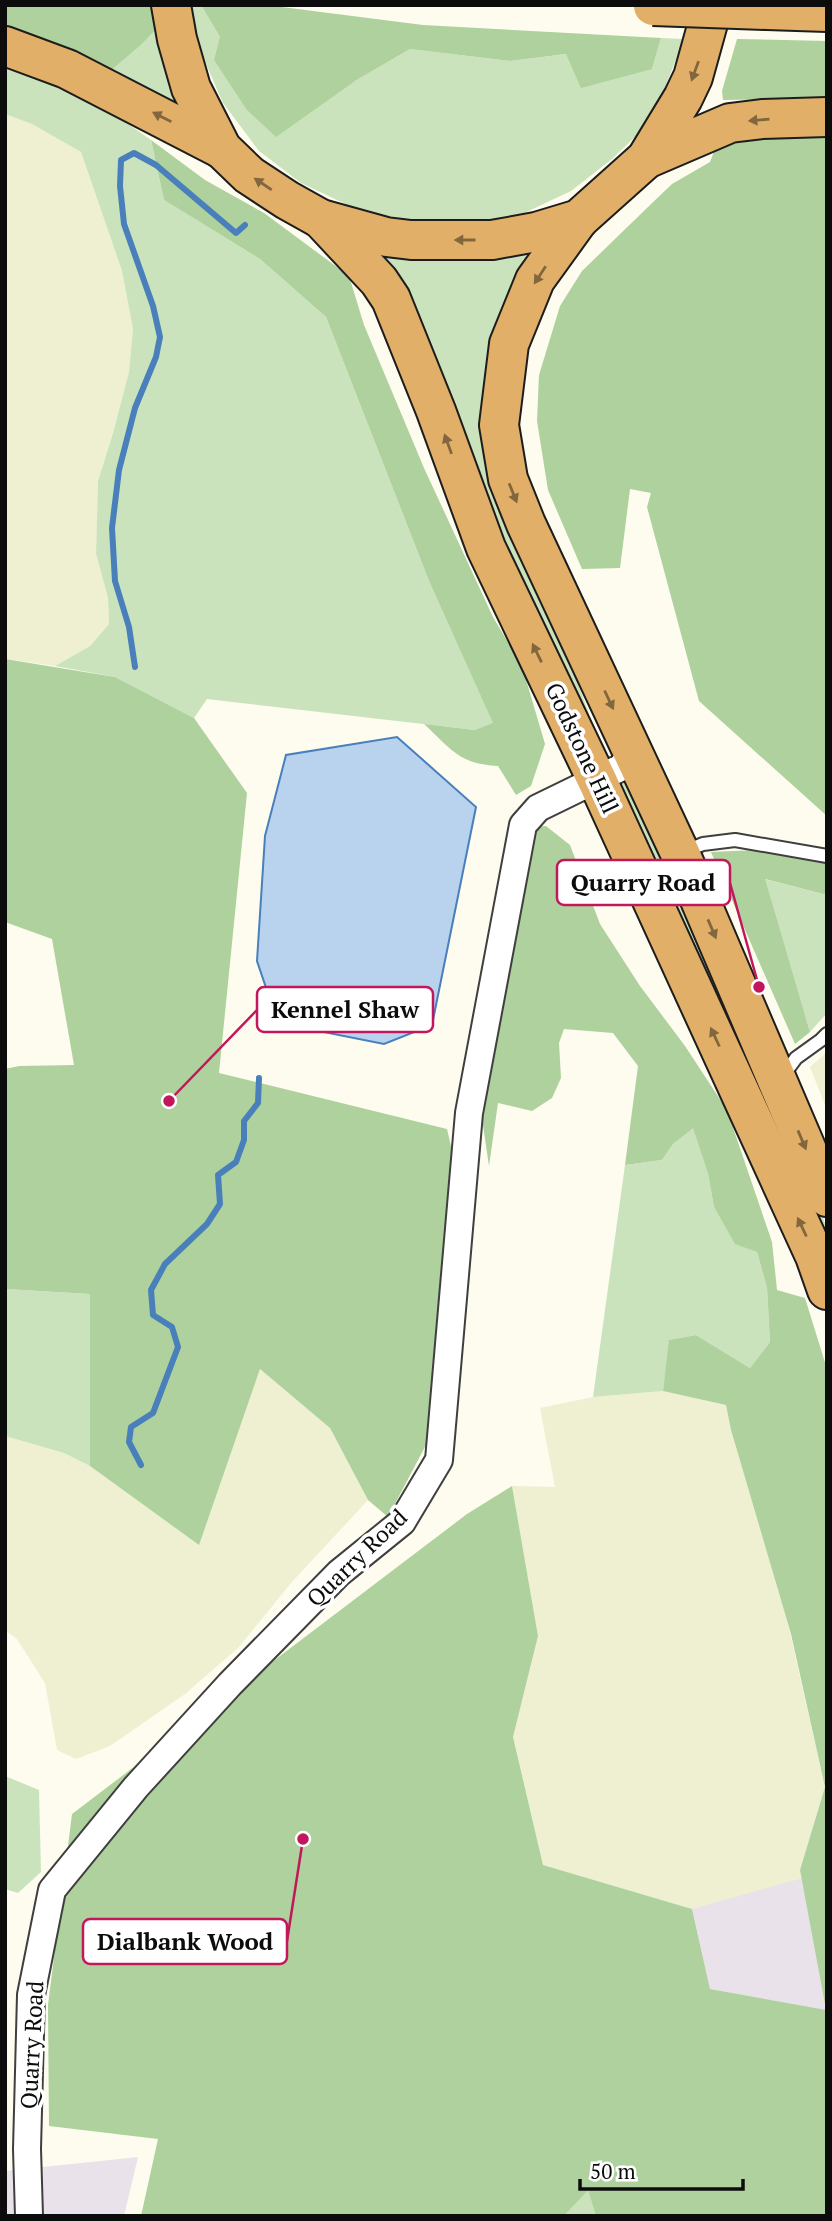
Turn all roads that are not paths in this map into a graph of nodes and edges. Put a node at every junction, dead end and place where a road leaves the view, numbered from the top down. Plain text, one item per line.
1 (171, 5) edge
2 (638, 5) edge
3 (713, 5) edge
4 (653, 6) edge
5 (827, 12) edge
6 (5, 46) edge
7 (827, 117) edge
8 (222, 149) junction
9 (646, 159) junction
10 (321, 219) junction
11 (579, 219) junction
12 (634, 752) junction
13 (597, 780) junction
14 (680, 853) junction
15 (827, 856) edge
16 (827, 1034) edge
17 (778, 1082) junction
18 (827, 1197) edge
19 (827, 1290) edge
20 (29, 2216) edge

1 - 8 highway
2 - 4 highway
3 -> 9 highway
4 - 5 highway, bridge
8 -> 6 highway
7 -> 9 highway
10 -> 8 highway
9 - 11 highway
11 -> 10 highway
13 -> 10 highway, Godstone Hill
11 -> 12 highway, Godstone Hill
12 - 13 street, Quarry Road
12 - 14 highway, Godstone Hill
19 -> 13 highway, Godstone Hill
13 - 20 street, Quarry Road
14 - 15 lane
14 -> 17 highway, Godstone Hill
16 - 17 lane
17 -> 18 highway, Godstone Hill

